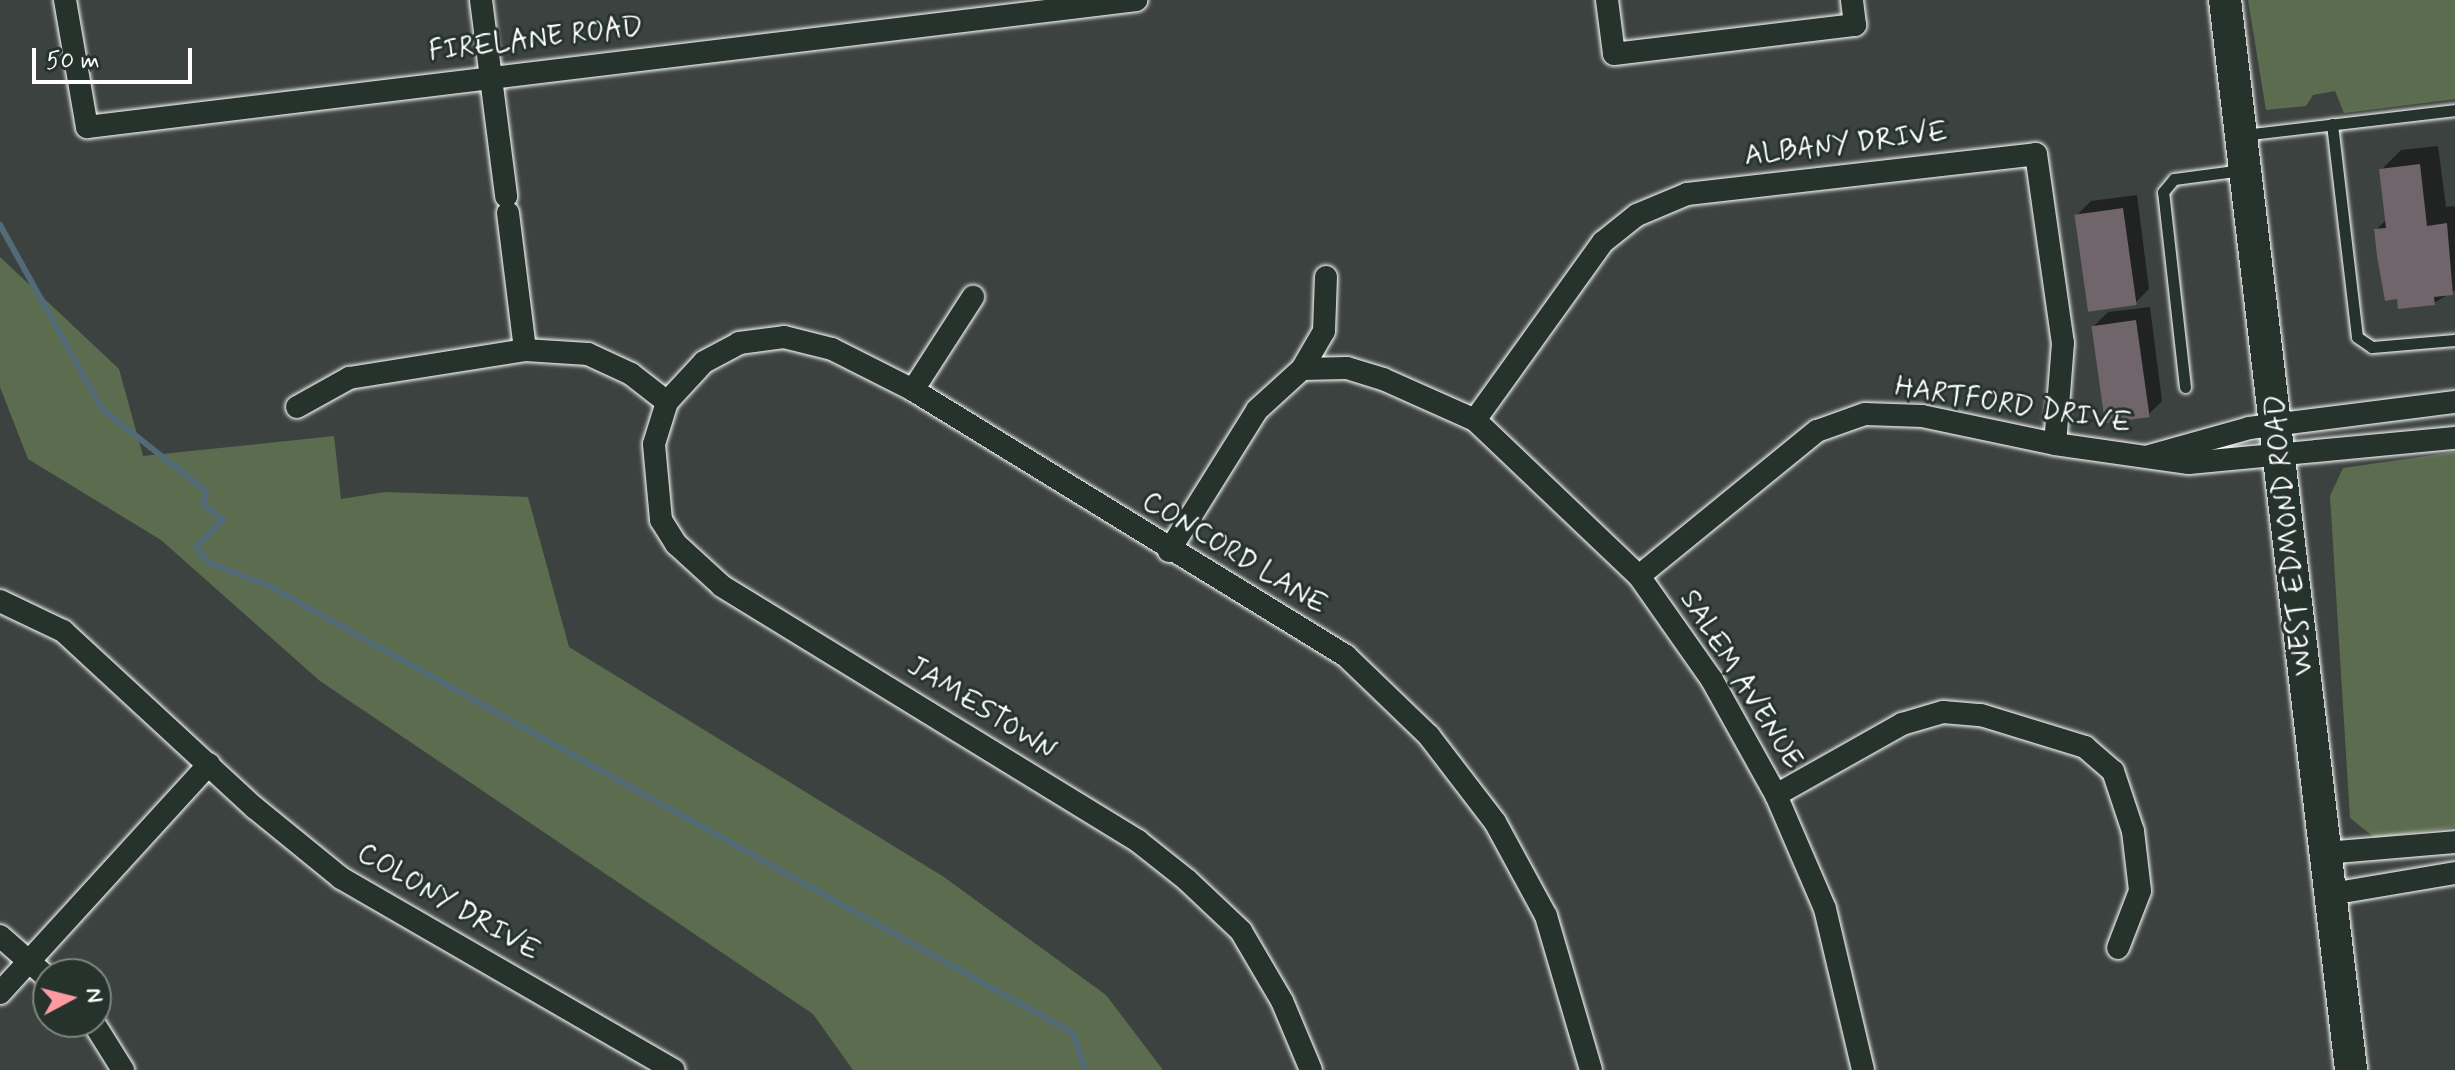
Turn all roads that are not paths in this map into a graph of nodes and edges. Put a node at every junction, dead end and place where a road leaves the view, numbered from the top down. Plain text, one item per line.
1 (65, 0) edge
2 (481, 0) edge
3 (1136, 0) edge
4 (1607, 0) edge
5 (1852, 0) edge
6 (2225, 0) edge
7 (491, 75) junction
8 (2455, 110) edge
9 (2332, 124) junction
10 (2242, 135) junction
11 (2247, 169) junction
12 (1326, 277) dead end
13 (973, 297) dead end
14 (2455, 340) edge
15 (525, 350) junction
16 (1302, 369) junction
17 (2185, 387) dead end
18 (913, 390) junction
19 (667, 402) junction
20 (2455, 402) edge
21 (297, 407) dead end
22 (1475, 420) junction
23 (2278, 424) junction
24 (2455, 438) edge
25 (2055, 444) junction
26 (2283, 457) junction
27 (2144, 458) junction
28 (1169, 551) junction
29 (1639, 576) junction
30 (0, 601) edge
31 (209, 764) junction
32 (1776, 795) junction
33 (2455, 842) edge
34 (2325, 853) junction
35 (2455, 873) edge
36 (2331, 894) junction
37 (0, 936) edge
38 (2118, 948) dead end
39 (28, 959) junction
40 (32, 963) edge
41 (0, 993) edge
42 (103, 1038) edge
43 (123, 1070) edge
44 (674, 1070) edge
45 (1311, 1070) edge
46 (1591, 1070) edge
47 (1863, 1070) edge
48 (2351, 1070) edge

1 - 7 street, FIRELANE ROAD
2 - 7 street
3 - 7 street, FIRELANE ROAD
4 - 5 street
6 - 10 main road, WEST EDMOND ROAD
7 - 15 street
8 - 9 lane
9 - 10 lane
9 - 14 lane
10 - 11 main road, WEST EDMOND ROAD
11 - 17 lane
11 - 23 main road, WEST EDMOND ROAD
12 - 16 street
13 - 18 street
15 - 19 street
15 - 21 street
16 - 22 street, SALEM AVENUE
16 - 28 street
18 - 19 street, CONCORD LANE
18 - 28 street, CONCORD LANE
19 - 45 street, JAMESTOWN
20 - 23 street, HARTFORD DRIVE
22 - 25 street, ALBANY DRIVE
22 - 29 street, SALEM AVENUE
23 - 26 main road, WEST EDMOND ROAD
23 - 27 street, HARTFORD DRIVE
24 - 26 street, HARTFORD DRIVE
25 - 27 street, HARTFORD DRIVE
25 - 29 street, HARTFORD DRIVE
26 - 27 street, HARTFORD DRIVE
26 - 34 main road, WEST EDMOND ROAD
28 - 46 street, CONCORD LANE
29 - 32 street, SALEM AVENUE
30 - 31 street, COLONY DRIVE
31 - 39 street
31 - 44 street, COLONY DRIVE
32 - 38 street
32 - 47 street, SALEM AVENUE
33 - 34 street
34 - 36 main road, WEST EDMOND ROAD
35 - 36 street
36 - 48 main road, WEST EDMOND ROAD
37 - 39 street
39 - 40 street
39 - 41 street
42 - 43 street

